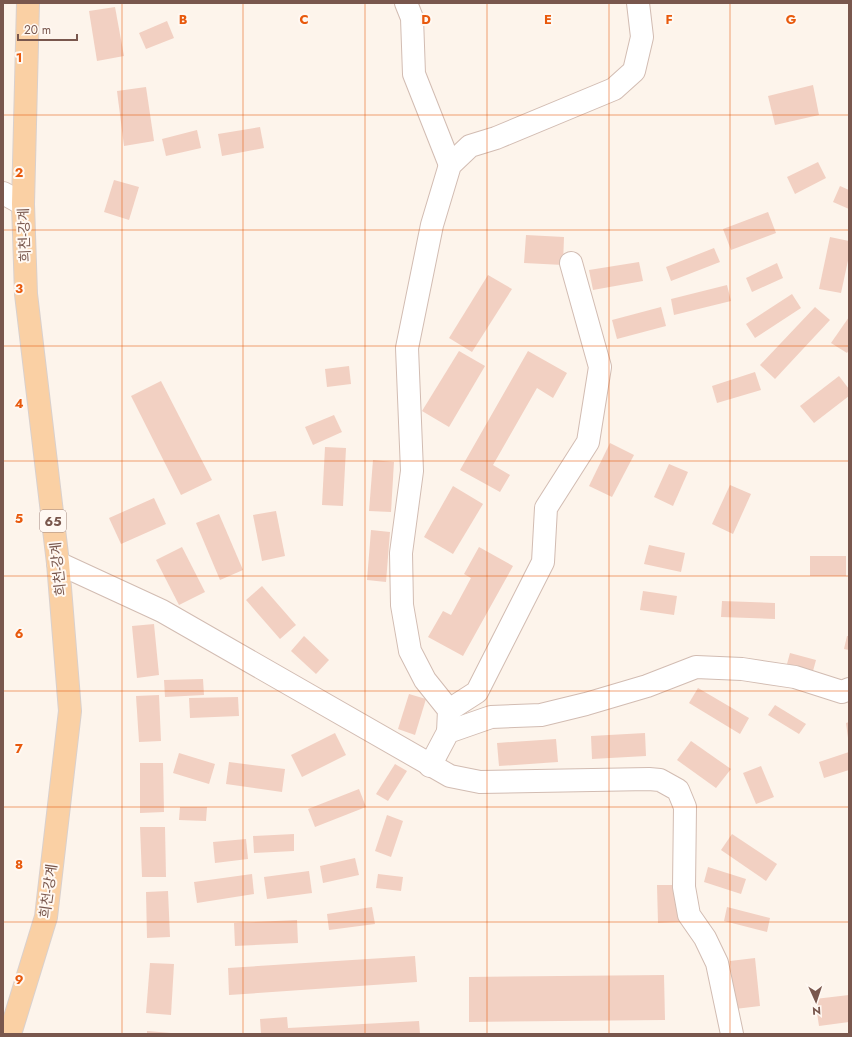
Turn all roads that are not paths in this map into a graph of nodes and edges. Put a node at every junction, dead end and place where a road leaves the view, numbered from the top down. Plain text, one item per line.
1 (28, 3) edge
2 (406, 3) edge
3 (638, 3) edge
4 (450, 165) junction
5 (3, 193) edge
6 (23, 204) junction
7 (572, 263) dead end
8 (58, 563) junction
9 (849, 689) edge
10 (449, 710) junction
11 (448, 732) junction
12 (430, 766) junction
13 (10, 1034) edge
14 (732, 1034) edge

1 - 6 main road, 희천-강계 / 65
2 - 4 street
3 - 4 street
4 - 10 street
5 - 6 street
6 - 8 main road, 희천-강계 / 65
7 - 10 street
8 - 12 street
8 - 13 main road, 희천-강계 / 65
9 - 11 street
10 - 11 street
11 - 12 street
12 - 14 street

